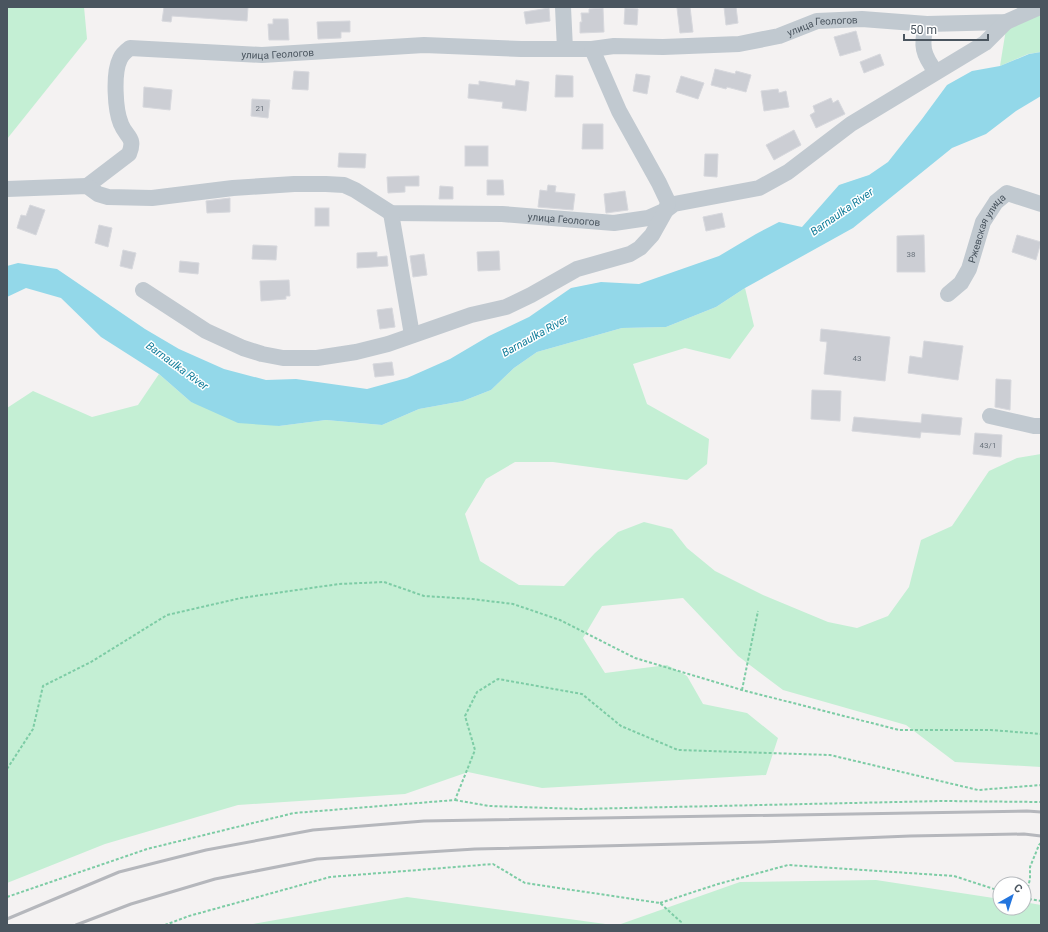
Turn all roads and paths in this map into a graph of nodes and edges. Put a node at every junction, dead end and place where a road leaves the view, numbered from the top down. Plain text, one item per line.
1 (563, 7) edge
2 (1040, 7) edge
3 (1006, 22) junction
4 (927, 24) junction
5 (566, 49) junction
6 (592, 49) junction
7 (936, 72) junction
8 (87, 186) junction
9 (7, 189) edge
10 (1041, 204) edge
11 (666, 210) junction
12 (391, 213) junction
13 (143, 290) dead end
14 (948, 294) dead end
15 (412, 335) junction
16 (990, 416) dead end
17 (1041, 426) edge
18 (758, 611) dead end
19 (742, 690) junction
20 (1041, 734) edge
21 (7, 769) edge
22 (1041, 784) edge
23 (455, 800) junction
24 (1041, 802) edge
25 (1041, 843) edge
26 (1029, 876) edge
27 (992, 888) edge
28 (7, 897) edge
29 (660, 903) junction
30 (165, 925) edge
31 (681, 925) edge

1 - 5 street
2 - 3 street, улица Геологов
3 - 4 street, улица Геологов
3 - 7 street, улица Геологов
4 - 6 street, улица Геологов
4 - 7 street
5 - 6 street, улица Геологов
5 - 8 street, улица Геологов
6 - 11 street
7 - 11 street, улица Геологов
8 - 9 street
8 - 12 street
10 - 14 street, Ржевская улица
11 - 12 street, улица Геологов
11 - 15 street
12 - 15 street
13 - 15 street
16 - 17 street
18 - 19 path
19 - 20 path
19 - 21 path
22 - 23 path
23 - 24 path
23 - 28 path
25 - 26 path
27 - 29 path
29 - 30 path
29 - 31 path

